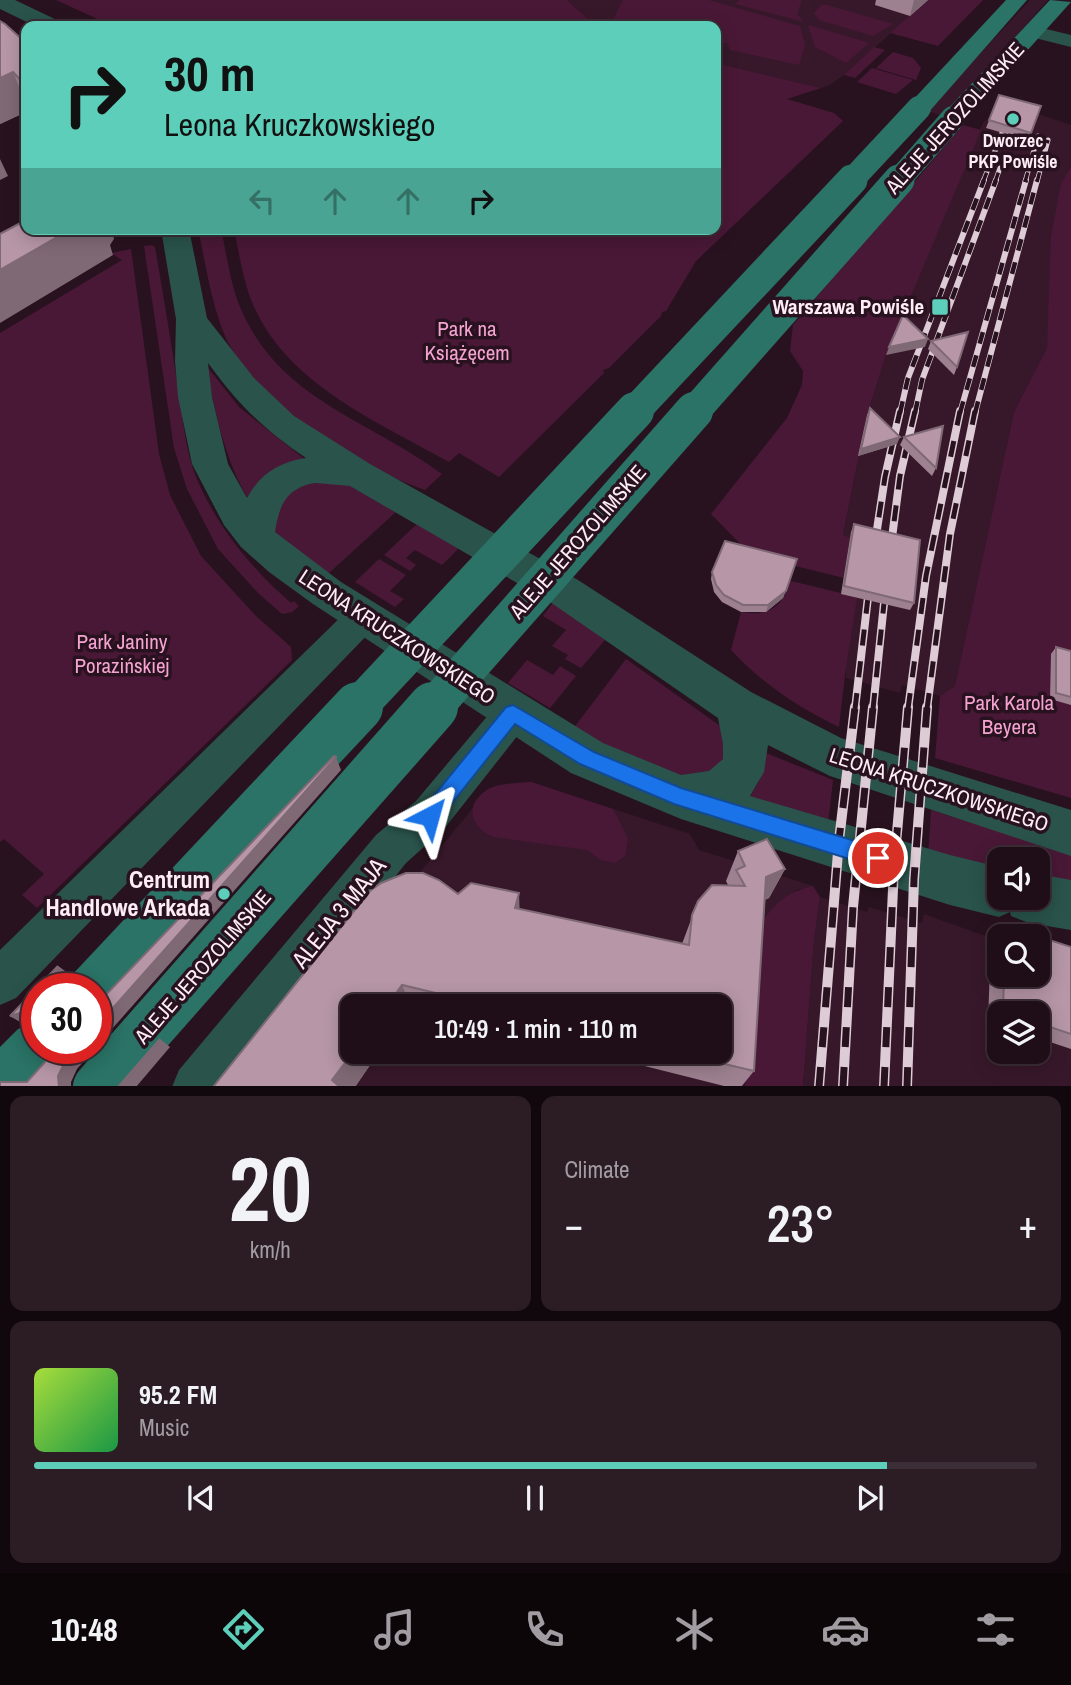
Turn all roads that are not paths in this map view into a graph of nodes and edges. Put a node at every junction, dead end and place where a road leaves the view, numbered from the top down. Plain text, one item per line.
1 (1017, 0) edge
2 (1062, 0) edge
3 (2, 4) edge
4 (21, 21) edge
5 (40, 21) edge
6 (1034, 32) junction
7 (1071, 41) edge
8 (936, 113) junction
9 (176, 235) edge
10 (192, 319) junction
11 (357, 473) junction
12 (255, 537) junction
13 (363, 617) junction
14 (736, 706) junction
15 (513, 713) junction
16 (681, 797) junction
17 (1071, 833) edge
18 (987, 889) edge
19 (1050, 902) edge
20 (1071, 905) edge
21 (108, 973) edge
22 (0, 982) edge
23 (22, 1064) edge
24 (2, 1086) edge
25 (98, 1086) edge
26 (197, 1086) edge

1 - 8 main road, ALEJE JEROZOLIMSKIE
2 - 6 main road, ALEJE JEROZOLIMSKIE
3 - 4 street
3 - 5 street
6 - 7 street
6 - 8 main road, ALEJE JEROZOLIMSKIE
8 - 21 main road, ALEJE JEROZOLIMSKIE, bridge
8 - 25 main road, ALEJE JEROZOLIMSKIE, bridge
9 - 10 street, LEONA KRUCZKOWSKIEGO
10 - 11 street, LEONA KRUCZKOWSKIEGO
10 - 12 street, LEONA KRUCZKOWSKIEGO
11 - 12 street
11 - 14 street, LEONA KRUCZKOWSKIEGO
12 - 13 street, LEONA KRUCZKOWSKIEGO
13 - 15 street, LEONA KRUCZKOWSKIEGO
13 - 22 street
14 - 16 street
14 - 17 street, LEONA KRUCZKOWSKIEGO
15 - 16 street, LEONA KRUCZKOWSKIEGO
15 - 26 street, ALEJA 3 MAJA
16 - 18 street, LEONA KRUCZKOWSKIEGO
19 - 20 street
23 - 24 main road

